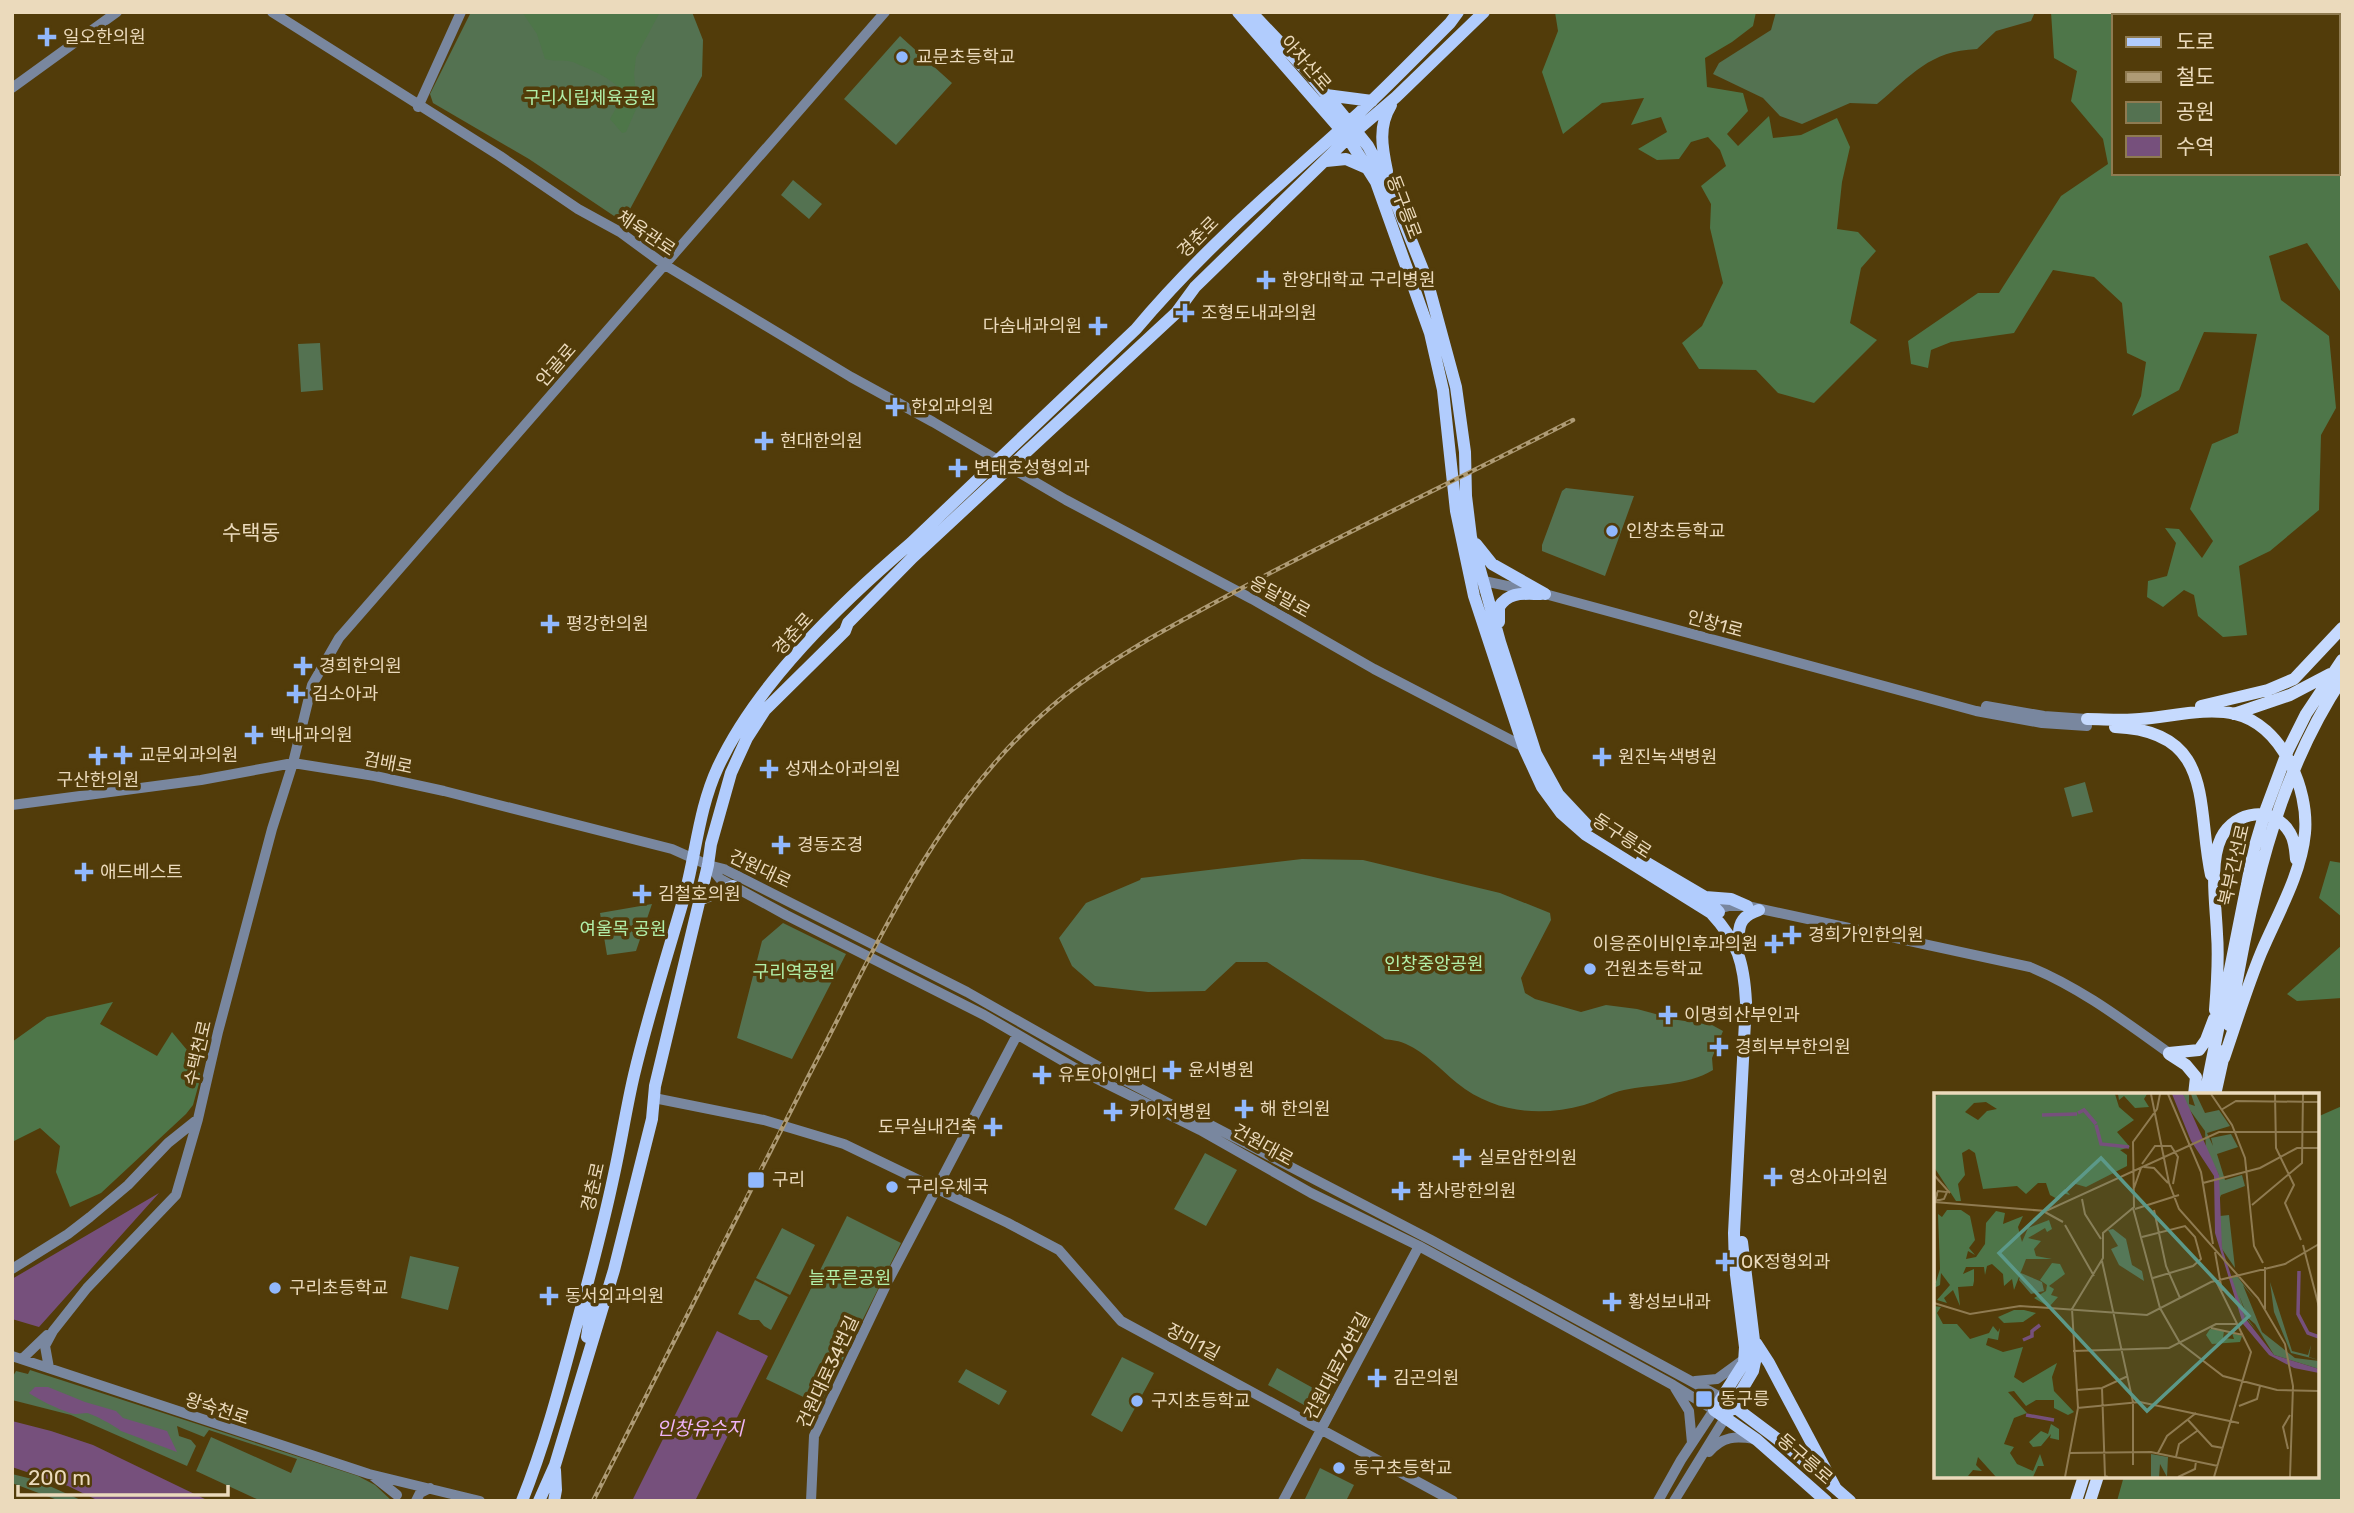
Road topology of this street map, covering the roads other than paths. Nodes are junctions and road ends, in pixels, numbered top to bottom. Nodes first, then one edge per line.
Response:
1 (117, 12) edge
2 (272, 12) edge
3 (461, 12) edge
4 (885, 12) edge
5 (1238, 12) edge
6 (1251, 12) edge
7 (1458, 12) edge
8 (1484, 12) edge
9 (12, 88) edge
10 (1326, 95) junction
11 (1396, 97) junction
12 (1372, 101) junction
13 (418, 107) junction
14 (1348, 130) junction
15 (1326, 161) junction
16 (1369, 169) junction
17 (1390, 185) junction
18 (664, 265) junction
19 (1003, 465) junction
20 (1471, 537) junction
21 (1476, 579) junction
22 (1545, 594) junction
23 (2342, 628) edge
24 (1500, 642) junction
25 (2342, 660) edge
26 (2342, 668) edge
27 (2342, 679) edge
28 (2135, 720) junction
29 (2087, 723) junction
30 (2123, 727) junction
31 (1524, 747) junction
32 (1536, 754) junction
33 (293, 763) junction
34 (12, 805) edge
35 (692, 858) junction
36 (708, 865) junction
37 (2297, 867) junction
38 (733, 886) junction
39 (2213, 886) junction
40 (1705, 897) junction
41 (699, 900) junction
42 (1753, 908) junction
43 (1713, 911) junction
44 (1739, 938) junction
45 (2214, 1019) junction
46 (1017, 1035) junction
47 (2169, 1053) junction
48 (2224, 1058) junction
49 (2194, 1093) edge
50 (2203, 1093) edge
51 (2203, 1093) edge
52 (2215, 1093) edge
53 (654, 1098) junction
54 (198, 1119) junction
55 (173, 1139) junction
56 (190, 1147) junction
57 (938, 1188) junction
58 (1419, 1246) junction
59 (12, 1269) edge
60 (594, 1291) dead end
61 (53, 1331) junction
62 (1755, 1342) junction
63 (12, 1356) edge
64 (23, 1358) junction
65 (1744, 1359) junction
66 (50, 1368) junction
67 (581, 1376) junction
68 (1687, 1379) junction
69 (1673, 1385) junction
70 (1722, 1398) junction
71 (1734, 1405) junction
72 (1714, 1410) junction
73 (1725, 1418) junction
74 (1321, 1429) junction
75 (1757, 1440) junction
76 (1692, 1443) junction
77 (555, 1465) junction
78 (1692, 1470) junction
79 (369, 1474) junction
80 (389, 1478) junction
81 (2093, 1478) edge
82 (1835, 1487) junction
83 (432, 1488) junction
84 (400, 1498) edge
85 (2076, 1498) edge
86 (416, 1501) edge
87 (480, 1501) edge
88 (522, 1501) edge
89 (538, 1501) edge
90 (554, 1501) edge
91 (811, 1501) edge
92 (1283, 1501) edge
93 (1453, 1501) edge
94 (1658, 1501) edge
95 (1674, 1501) edge
96 (1826, 1501) edge
97 (1850, 1501) edge
98 (2092, 1501) edge

1 - 9 street
2 - 13 street, 체육관로
3 - 13 street
4 - 18 street, 안골로
5 - 14 main road, 아차산로
6 - 10 main road, 아차산로
7 - 12 main road, 경춘로
8 - 11 main road, 경춘로
10 - 12 main road
10 - 14 main road, 아차산로
11 - 14 main road, 경춘로
11 - 17 main road
12 - 14 main road, 경춘로
13 - 18 street, 체육관로
14 - 15 main road, 경춘로
14 - 16 main road, 동구릉로
14 - 17 main road, 동구릉로
14 - 19 main road, 경춘로
15 - 16 main road
15 - 19 main road, 경춘로
16 - 21 main road, 동구릉로
17 - 20 main road, 동구릉로
18 - 19 street, 체육관로
18 - 33 street, 안골로
19 - 31 street, 응달말로
19 - 35 main road, 경춘로
19 - 36 main road, 경춘로
20 - 21 main road, 동구릉로
20 - 22 main road
21 - 22 street, 인창1로
21 - 24 main road, 동구릉로
21 - 31 main road, 동구릉로
22 - 24 main road
22 - 29 street, 인창1로
23 - 28 highway
24 - 32 main road, 동구릉로
25 - 50 highway, 북부간선로
26 - 30 highway
27 - 48 highway, 북부간선로
28 - 29 highway
28 - 37 highway
29 - 30 highway
30 - 39 highway
31 - 32 street, 응달말로
31 - 43 main road, 동구릉로
32 - 40 main road, 동구릉로
33 - 34 street, 검배로
33 - 35 street, 검배로
33 - 54 street, 수택천로
35 - 36 street, 검배로
35 - 88 main road, 경춘로
36 - 38 street, 건원대로
36 - 41 main road, 경춘로
36 - 68 street, 건원대로
37 - 39 highway
37 - 48 highway
38 - 41 main road
38 - 46 street, 건원대로
39 - 45 highway
40 - 42 main road
40 - 43 main road, 동구릉로
41 - 53 main road, 경춘로
42 - 43 street
42 - 44 main road
42 - 47 street
43 - 44 main road, 동구릉로
43 - 65 main road, 동구릉로
44 - 62 main road, 동구릉로
45 - 47 highway
45 - 51 highway
46 - 57 street, 건원대로34번길
46 - 58 street, 건원대로
47 - 49 highway
48 - 52 highway, 북부간선로
53 - 57 street
53 - 67 main road, 경춘로
54 - 55 street
54 - 56 street, 수택천로
55 - 56 street
55 - 59 street
56 - 61 street, 수택천로
57 - 74 street, 장미1길
57 - 91 street, 건원대로34번길
58 - 69 street, 건원대로
58 - 74 street, 건원대로76번길
60 - 67 main road, 경춘로
61 - 64 street, 수택천로
61 - 66 street
62 - 71 main road, 동구릉로
62 - 82 main road, 동구릉로
63 - 64 street, 왕숙천로
64 - 66 street, 왕숙천로
65 - 68 street
65 - 70 main road
66 - 79 street, 왕숙천로
67 - 77 main road, 경춘로
68 - 70 street, 건원대로
69 - 72 street, 건원대로
69 - 76 street
70 - 71 main road, 건원대로
70 - 72 main road
71 - 73 main road
71 - 82 main road, 동구릉로
72 - 73 main road, 동구릉로
72 - 76 street
73 - 75 main road, 동구릉로
73 - 78 street
74 - 92 street, 건원대로76번길
74 - 93 street, 장미1길
75 - 78 street
75 - 96 main road, 동구릉로
76 - 94 street
77 - 89 main road, 경춘로
77 - 90 main road
78 - 95 street
79 - 80 street, 왕숙천로
79 - 84 street
80 - 83 street, 왕숙천로
80 - 84 street
81 - 85 highway
81 - 98 highway
82 - 97 main road, 동구릉로
83 - 86 street
83 - 87 street, 왕숙천로

